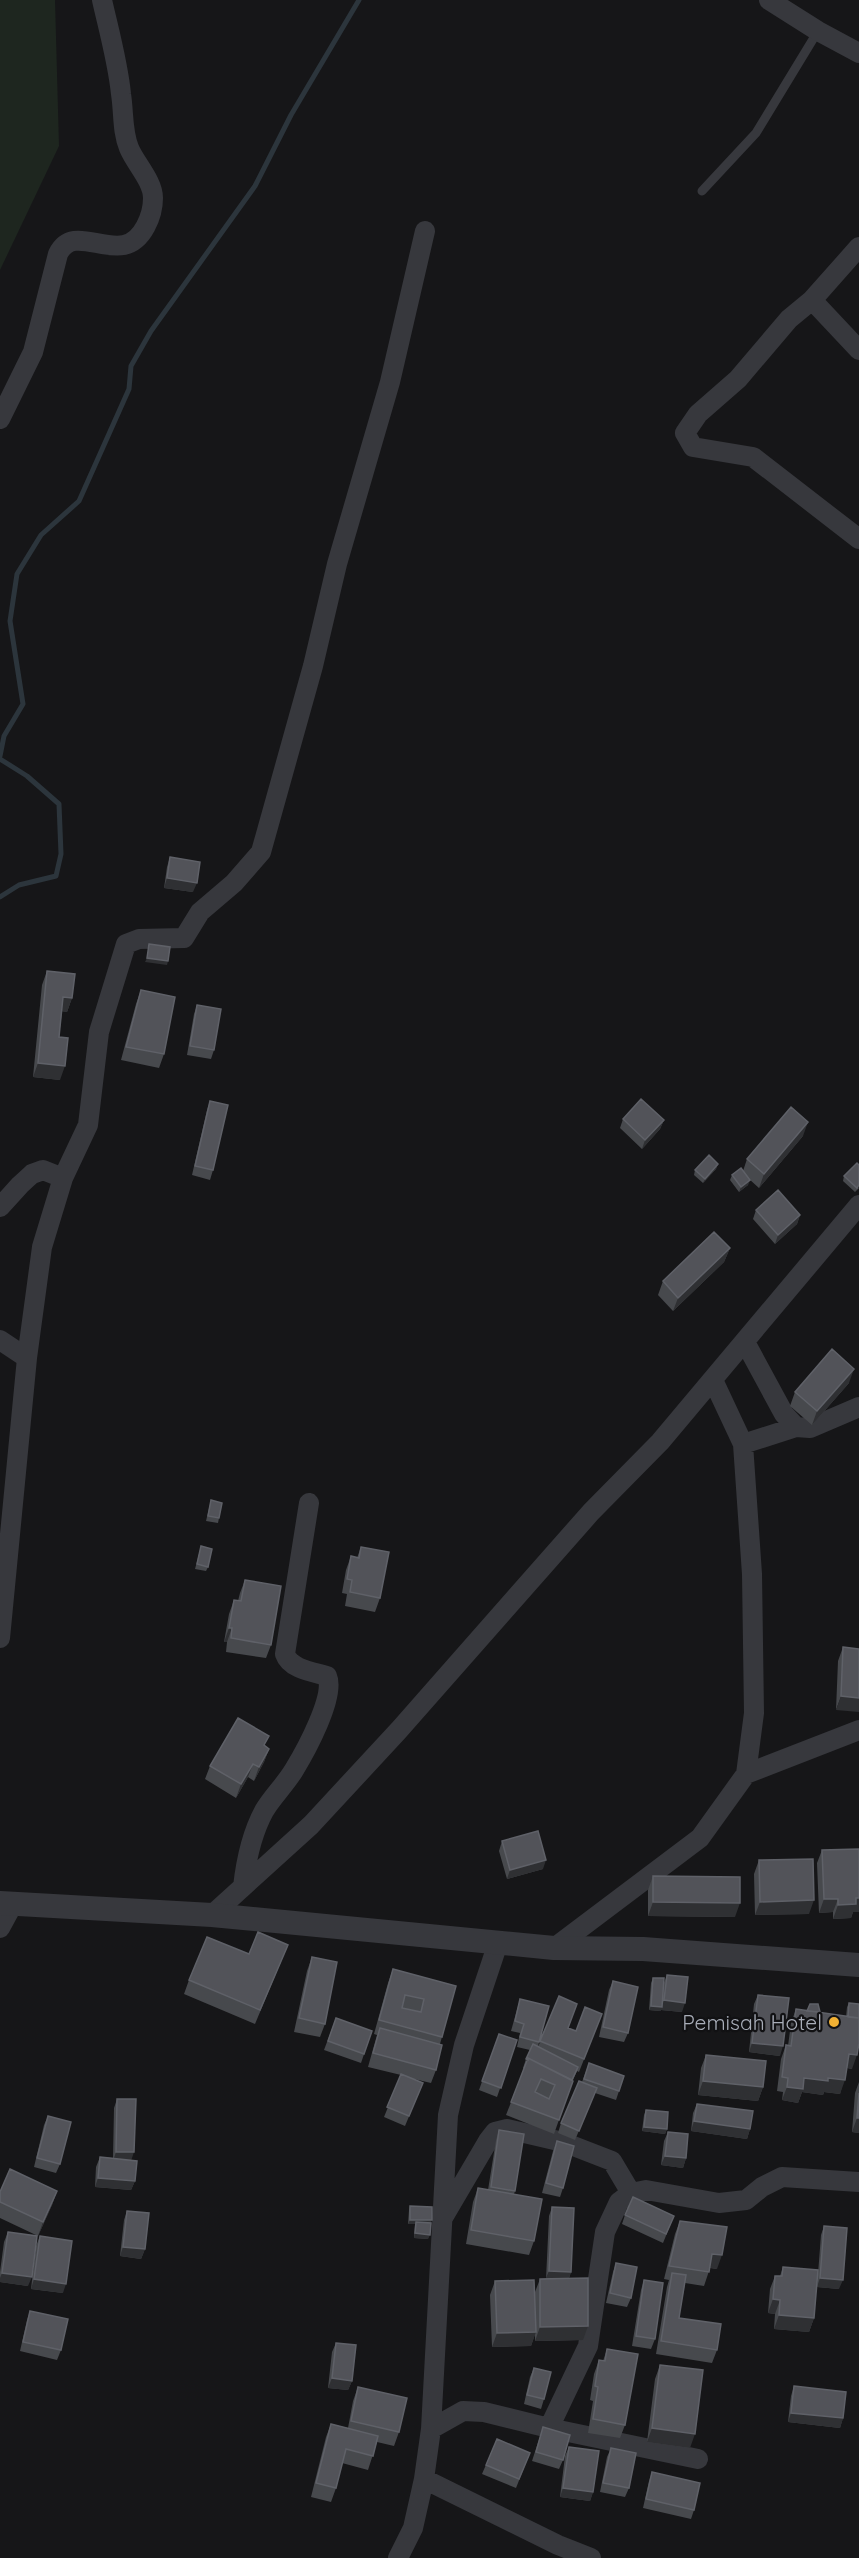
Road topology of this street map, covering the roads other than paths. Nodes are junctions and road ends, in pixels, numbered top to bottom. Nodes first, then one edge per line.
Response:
1 (102, 0) edge
2 (769, 0) edge
3 (818, 30) junction
4 (859, 52) edge
5 (702, 191) dead end
6 (425, 231) dead end
7 (859, 247) edge
8 (812, 300) junction
9 (859, 350) edge
10 (0, 419) edge
11 (859, 539) edge
12 (63, 1178) junction
13 (859, 1205) edge
14 (0, 1207) edge
15 (0, 1340) edge
16 (745, 1342) junction
17 (27, 1358) junction
18 (713, 1380) junction
19 (859, 1407) edge
20 (796, 1427) junction
21 (742, 1444) junction
22 (309, 1503) dead end
23 (0, 1638) edge
24 (859, 1730) edge
25 (746, 1774) junction
26 (243, 1887) junction
27 (6, 1904) edge
28 (212, 1915) junction
29 (0, 1928) edge
30 (498, 1943) junction
31 (554, 1948) junction
32 (859, 1965) edge
33 (859, 2182) edge
34 (631, 2193) junction
35 (441, 2221) junction
36 (549, 2428) junction
37 (431, 2429) junction
38 (698, 2459) dead end
39 (424, 2479) junction
40 (398, 2558) edge
41 (591, 2558) edge

1 - 10 street
2 - 3 street
3 - 4 street
3 - 5 lane
6 - 12 street
7 - 8 street
8 - 9 street
8 - 11 street
12 - 14 street
12 - 17 street
13 - 16 street
15 - 17 street
16 - 18 street
16 - 20 street
17 - 23 street
18 - 21 street
18 - 26 street
19 - 20 street
20 - 21 street
21 - 25 street
22 - 26 street
24 - 25 street
25 - 31 street
26 - 28 street
27 - 28 street
27 - 29 street
28 - 30 street
30 - 31 street
30 - 35 street
31 - 32 street
33 - 34 street
34 - 35 street
34 - 36 street
35 - 37 street
36 - 37 street
36 - 38 street
37 - 39 street
39 - 40 street
39 - 41 street

